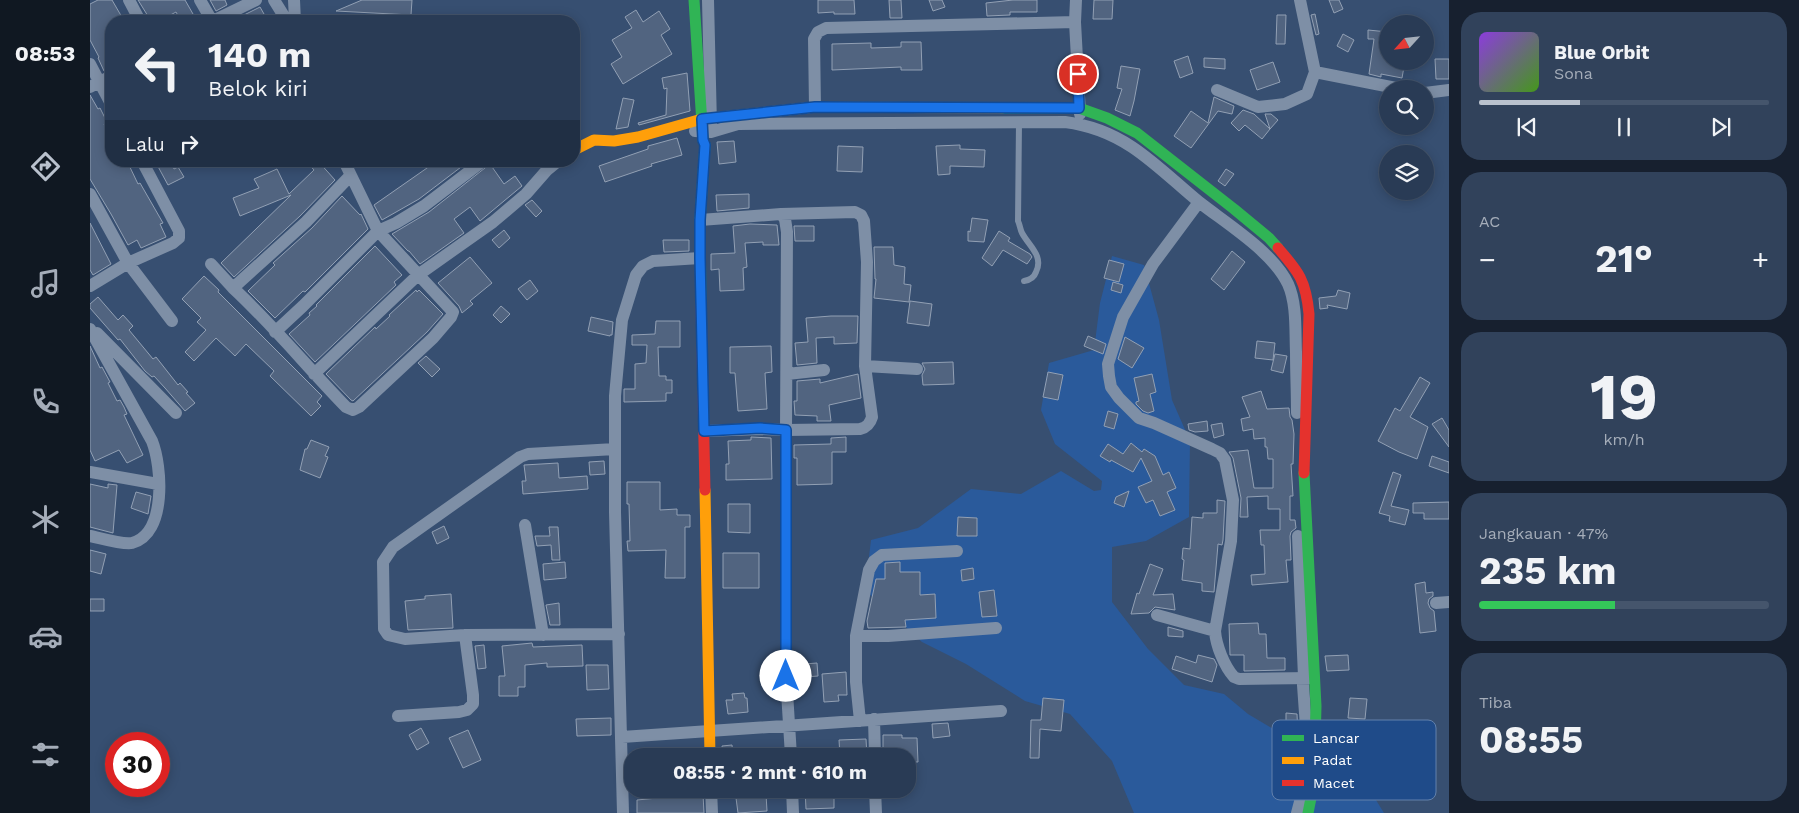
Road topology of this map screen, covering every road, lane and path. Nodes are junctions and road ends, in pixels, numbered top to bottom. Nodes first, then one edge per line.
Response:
1 (129, 0) edge
2 (200, 0) edge
3 (256, 0) edge
4 (274, 0) edge
5 (294, 0) edge
6 (694, 0) edge
7 (708, 0) edge
8 (1076, 0) edge
9 (1300, 0) edge
10 (137, 15) edge
11 (209, 15) edge
12 (225, 15) edge
13 (283, 15) edge
14 (295, 15) edge
15 (1076, 22) junction
16 (90, 64) edge
17 (1315, 72) junction
18 (95, 85) edge
19 (1379, 85) edge
20 (1217, 90) dead end
21 (1449, 90) edge
22 (1434, 91) edge
23 (105, 97) edge
24 (815, 107) junction
25 (1079, 108) junction
26 (706, 119) junction
27 (1019, 122) junction
28 (1082, 124) junction
29 (684, 125) junction
30 (707, 132) junction
31 (705, 145) joint
32 (580, 147) edge
33 (145, 167) edge
34 (346, 167) edge
35 (475, 167) edge
36 (551, 167) edge
37 (350, 176) junction
38 (90, 194) edge
39 (1219, 197) junction
40 (1199, 202) junction
41 (1211, 211) junction
42 (781, 214) junction
43 (700, 220) junction
44 (378, 231) junction
45 (700, 258) junction
46 (128, 263) junction
47 (210, 264) dead end
48 (418, 274) junction
49 (1024, 281) dead end
50 (90, 286) edge
51 (233, 288) junction
52 (172, 321) dead end
53 (90, 327) edge
54 (275, 332) junction
55 (865, 366) junction
56 (917, 369) dead end
57 (824, 370) dead end
58 (314, 374) junction
59 (786, 374) junction
60 (176, 414) dead end
61 (786, 430) junction
62 (704, 431) junction
63 (615, 449) junction
64 (90, 471) edge
65 (158, 484) junction
66 (525, 524) dead end
67 (90, 536) edge
68 (957, 551) dead end
69 (1157, 615) dead end
70 (996, 628) dead end
71 (1215, 631) junction
72 (619, 634) junction
73 (465, 635) junction
74 (544, 635) junction
75 (856, 636) junction
76 (1309, 678) junction
77 (1001, 711) dead end
78 (398, 716) dead end
79 (874, 719) junction
80 (1306, 720) edge
81 (1313, 720) edge
82 (860, 721) junction
83 (790, 726) junction
84 (710, 731) junction
85 (622, 737) junction
86 (710, 748) edge
87 (791, 748) edge
88 (875, 748) edge
89 (711, 798) edge
90 (792, 798) edge
91 (875, 798) edge
92 (1301, 800) edge
93 (1311, 800) edge
94 (623, 813) edge
95 (712, 813) edge
96 (793, 813) edge
97 (876, 813) edge
98 (1297, 813) edge
99 (1308, 813) edge

1 - 10 street
2 - 11 street
3 - 12 street
4 - 13 street
5 - 14 street
6 - 26 street
7 - 26 street
8 - 15 street
9 - 17 street
15 - 24 street
15 - 25 street
16 - 18 street
17 - 19 street
17 - 20 street
18 - 23 street
21 - 22 street
24 - 25 street
24 - 26 street
25 - 28 street
25 - 39 street
26 - 29 street
26 - 30 street
27 - 28 street
27 - 30 street
27 - 49 lane
28 - 40 street
29 - 30 street
29 - 32 street
30 - 31 street
31 - 43 street
33 - 46 street
34 - 37 street
35 - 44 street
36 - 48 street
37 - 44 street
37 - 51 street
38 - 46 street
39 - 41 street
39 - 76 street
40 - 41 street
40 - 71 street
41 - 76 street
42 - 43 street
42 - 55 street
42 - 59 street
43 - 45 street
44 - 48 street
44 - 54 street
45 - 62 street
45 - 63 street
46 - 50 street
46 - 52 street
47 - 51 street
48 - 58 street
48 - 58 street
51 - 54 street
53 - 60 street
53 - 65 street
54 - 58 street
55 - 56 street
55 - 61 street
57 - 59 street
59 - 61 street
61 - 62 street
61 - 83 street
62 - 84 street
63 - 72 street
63 - 73 street
64 - 65 street
65 - 67 street
66 - 74 street
68 - 75 street
69 - 71 street
70 - 75 street
71 - 76 street
72 - 74 street
72 - 85 street
73 - 74 street
73 - 78 street
75 - 82 street
76 - 80 street
76 - 81 street
77 - 79 street
79 - 82 street
79 - 88 street
82 - 83 street
83 - 84 street
83 - 87 street
84 - 85 street
84 - 86 street
85 - 94 street
89 - 95 street
90 - 96 street
91 - 97 street
92 - 98 street
93 - 99 street

